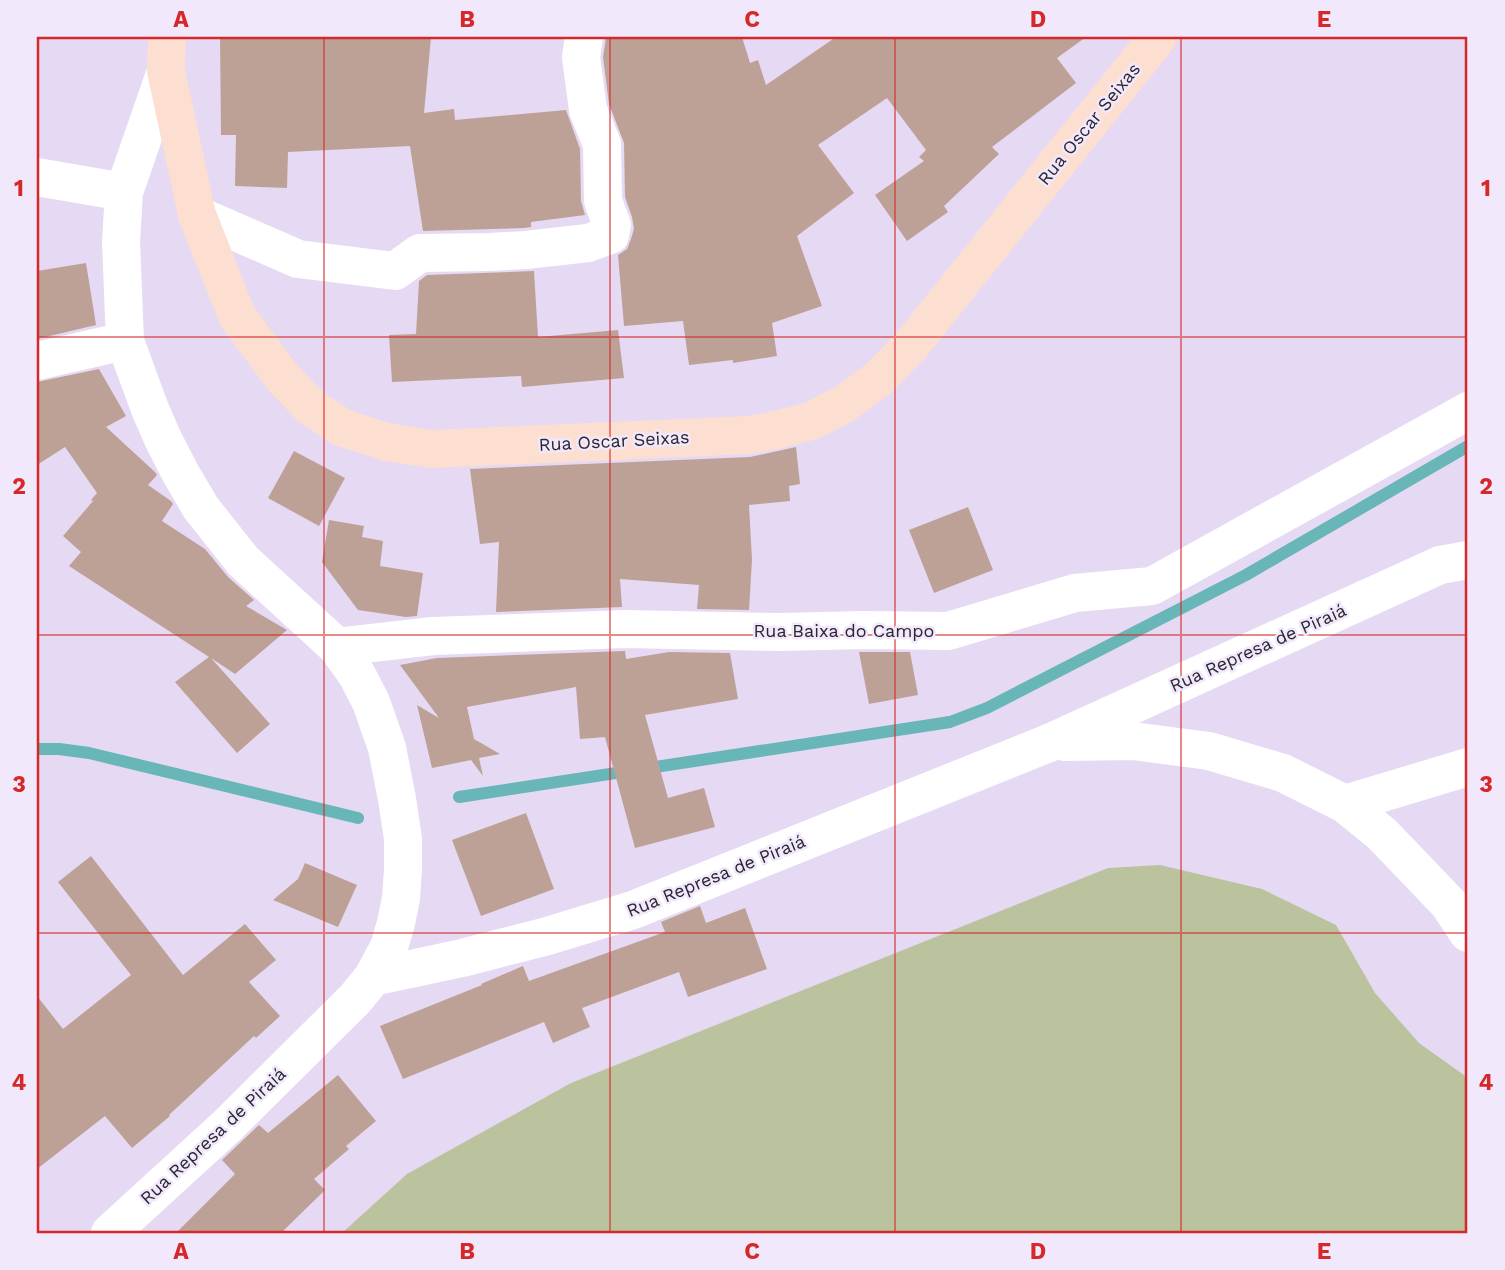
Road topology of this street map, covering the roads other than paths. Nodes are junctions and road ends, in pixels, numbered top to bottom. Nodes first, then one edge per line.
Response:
1 (584, 37) edge
2 (1158, 37) edge
3 (167, 54) edge
4 (37, 177) edge
5 (124, 192) junction
6 (197, 215) junction
7 (125, 341) junction
8 (37, 361) edge
9 (1468, 411) edge
10 (1468, 560) edge
11 (337, 647) junction
12 (1049, 743) junction
13 (1468, 767) edge
14 (1345, 804) junction
15 (1468, 933) edge
16 (373, 977) junction
17 (110, 1233) edge

1 - 6 street
2 - 6 main road, Rua Oscar Seixas
3 - 5 street, Rua Represa de Piraiá
3 - 6 main road, Rua Oscar Seixas
4 - 5 street
5 - 7 street, Rua Represa de Piraiá
7 - 8 street
7 - 11 street, Rua Represa de Piraiá
9 - 11 street, Rua Baixa do Campo
10 - 12 street, Rua Represa de Piraiá
11 - 16 street, Rua Represa de Piraiá
12 - 14 street, Rua Represa de Piraiá
12 - 16 street, Rua Represa de Piraiá
13 - 14 street
14 - 15 street, Rua Represa de Piraiá
16 - 17 street, Rua Represa de Piraiá

